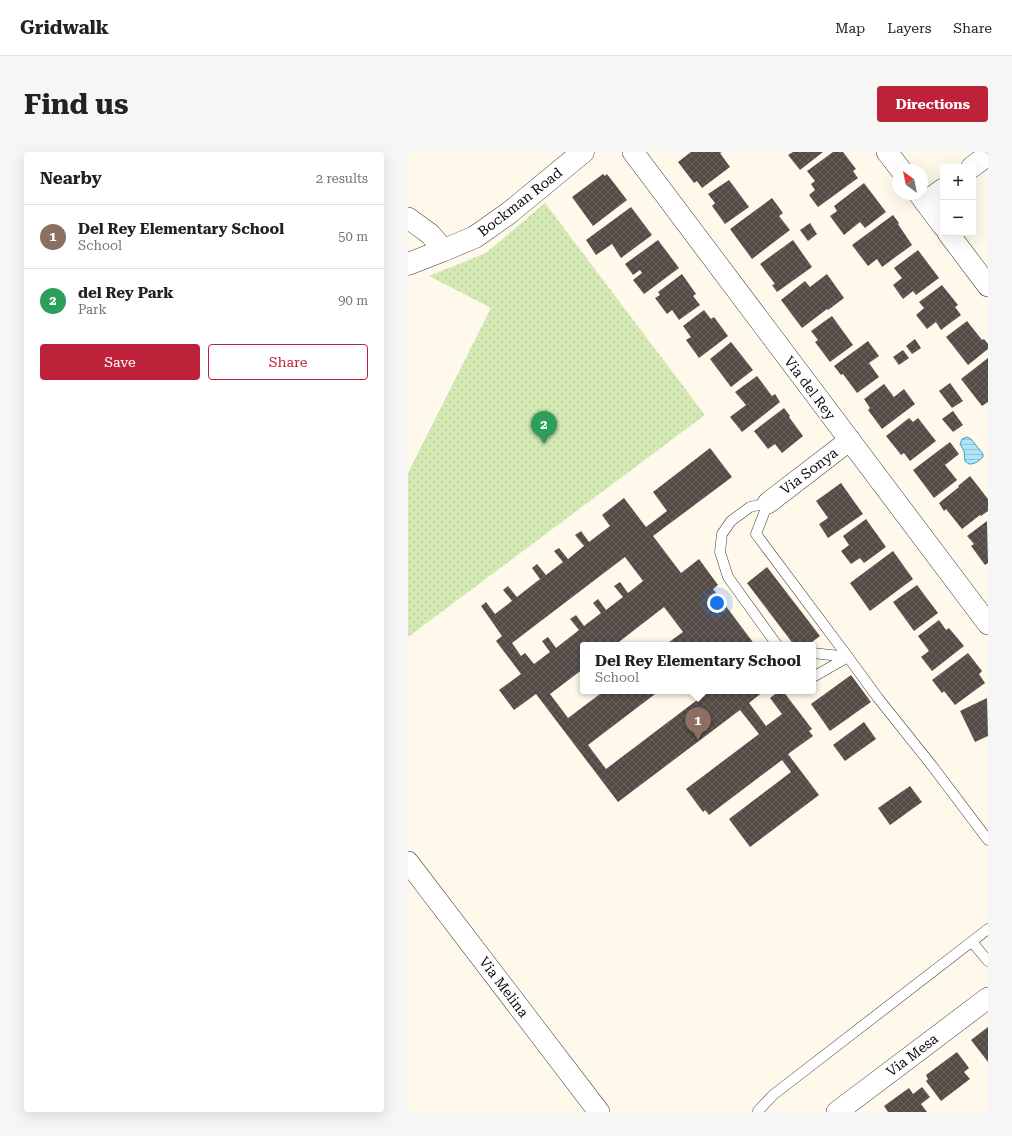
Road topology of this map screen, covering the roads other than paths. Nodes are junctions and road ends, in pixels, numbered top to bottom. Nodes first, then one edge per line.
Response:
1 (583, 152) edge
2 (633, 152) edge
3 (887, 152) edge
4 (988, 155) edge
5 (896, 164) edge
6 (976, 164) edge
7 (940, 190) edge
8 (928, 195) edge
9 (924, 200) edge
10 (408, 218) edge
11 (940, 222) edge
12 (950, 236) edge
13 (444, 250) junction
14 (408, 264) edge
15 (988, 286) edge
16 (850, 440) junction
17 (768, 503) junction
18 (988, 624) edge
19 (775, 642) edge
20 (816, 654) edge
21 (848, 657) junction
22 (816, 675) edge
23 (988, 840) edge
24 (408, 862) edge
25 (988, 929) edge
26 (972, 942) junction
27 (988, 961) edge
28 (988, 998) edge
29 (847, 1109) edge
30 (599, 1112) edge
31 (758, 1112) edge

1 - 13 street, Bockman Road
2 - 16 street, Via del Rey
3 - 5 street
4 - 6 street
7 - 8 street
9 - 11 street
10 - 13 street
12 - 15 street
13 - 14 street, Bockman Road
16 - 17 street, Via Sonya
16 - 18 street, Via del Rey
17 - 19 lane
17 - 21 lane
20 - 21 lane
21 - 22 lane
21 - 23 lane
24 - 30 street, Via Melina
25 - 26 lane
26 - 27 lane
26 - 31 lane
28 - 29 street, Via Mesa

